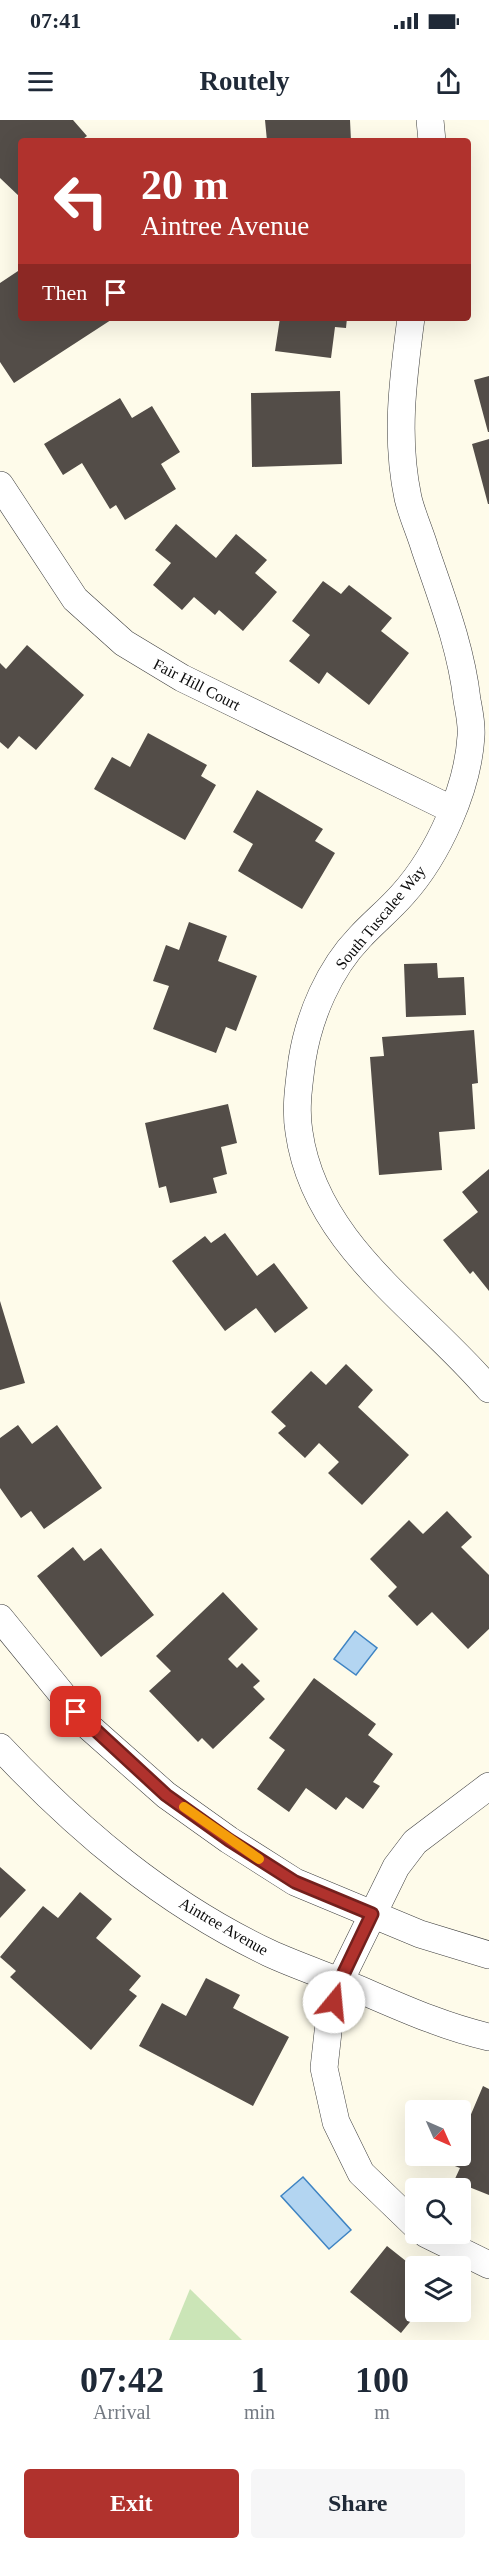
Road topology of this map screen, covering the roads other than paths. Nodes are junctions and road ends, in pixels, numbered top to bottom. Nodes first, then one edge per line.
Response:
1 (430, 120) edge
2 (432, 138) edge
3 (411, 321) edge
4 (0, 486) edge
5 (453, 810) junction
6 (489, 1389) edge
7 (0, 1618) edge
8 (0, 1747) edge
9 (489, 1786) edge
10 (372, 1914) junction
11 (489, 1955) edge
12 (340, 1981) junction
13 (489, 2037) edge
14 (405, 2215) edge
15 (446, 2244) edge
16 (489, 2265) edge

1 - 2 street
3 - 5 street, South Tuscalee Way
4 - 5 street, Fair Hill Court
5 - 6 street, South Tuscalee Way
7 - 10 street
8 - 12 street, Aintree Avenue
9 - 10 street
10 - 11 street
10 - 12 street
12 - 13 street, Aintree Avenue
12 - 14 street
15 - 16 street

